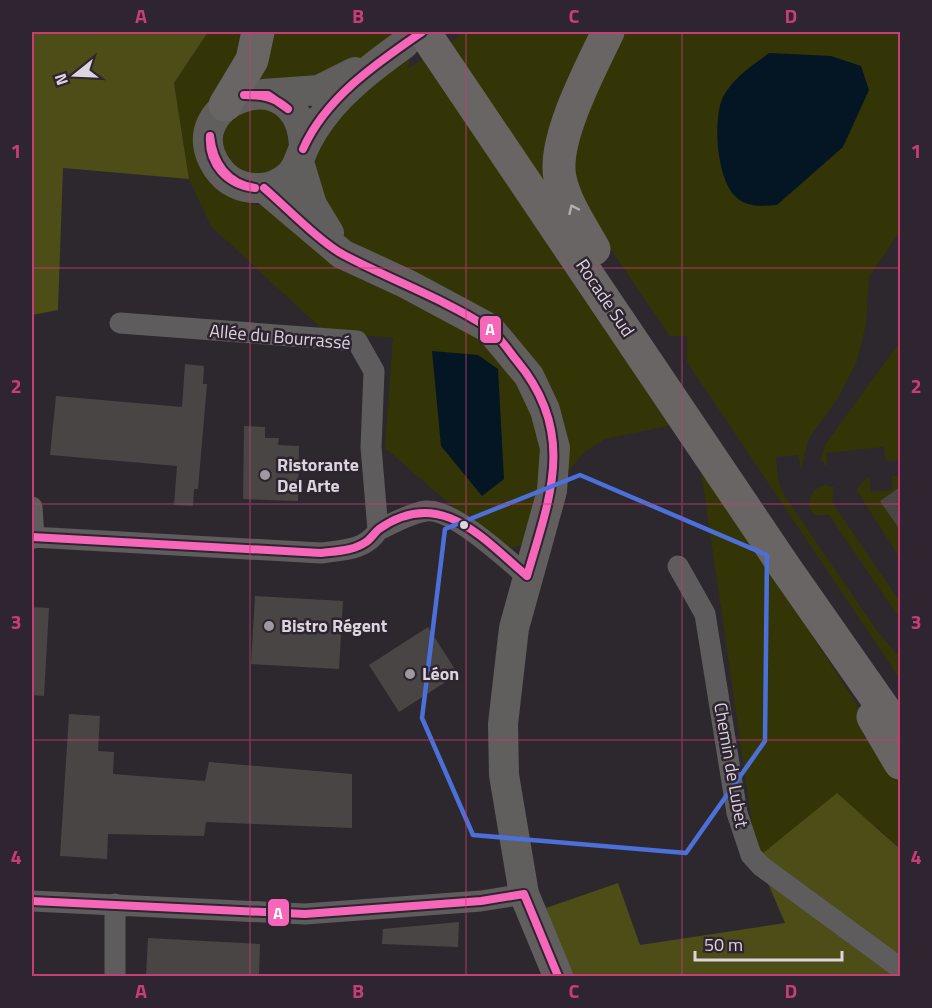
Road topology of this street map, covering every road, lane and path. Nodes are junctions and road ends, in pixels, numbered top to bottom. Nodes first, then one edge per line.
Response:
1 (258, 32) edge
2 (608, 32) edge
3 (404, 44) edge
4 (262, 94) junction
5 (225, 105) junction
6 (301, 155) junction
7 (264, 188) junction
8 (342, 254) junction
9 (120, 323) dead end
10 (656, 374) junction
11 (32, 507) edge
12 (378, 530) junction
13 (33, 538) edge
14 (678, 566) dead end
15 (784, 566) junction
16 (526, 576) junction
17 (900, 732) edge
18 (900, 763) edge
19 (524, 894) junction
20 (32, 901) edge
21 (115, 904) junction
22 (900, 968) edge
23 (115, 976) edge
24 (558, 976) edge

1 - 5 main road
10 -> 2 main road
3 - 4 street
3 - 6 street
3 - 10 main road, Rocade Sud
4 - 5 street
4 - 6 street
5 - 7 street
6 - 7 street
6 - 8 street
7 - 8 street
8 - 16 street
9 - 12 street, Allée du Bourrassé
10 - 15 main road, Rocade Sud
11 - 13 street
12 - 13 street
12 - 16 street
14 - 22 street, Chemin de Lubet
15 - 17 main road, Rocade Sud
15 - 18 main road, Rocade Sud
16 - 19 street
19 - 21 street
19 - 24 street
20 - 21 street
21 - 23 street

